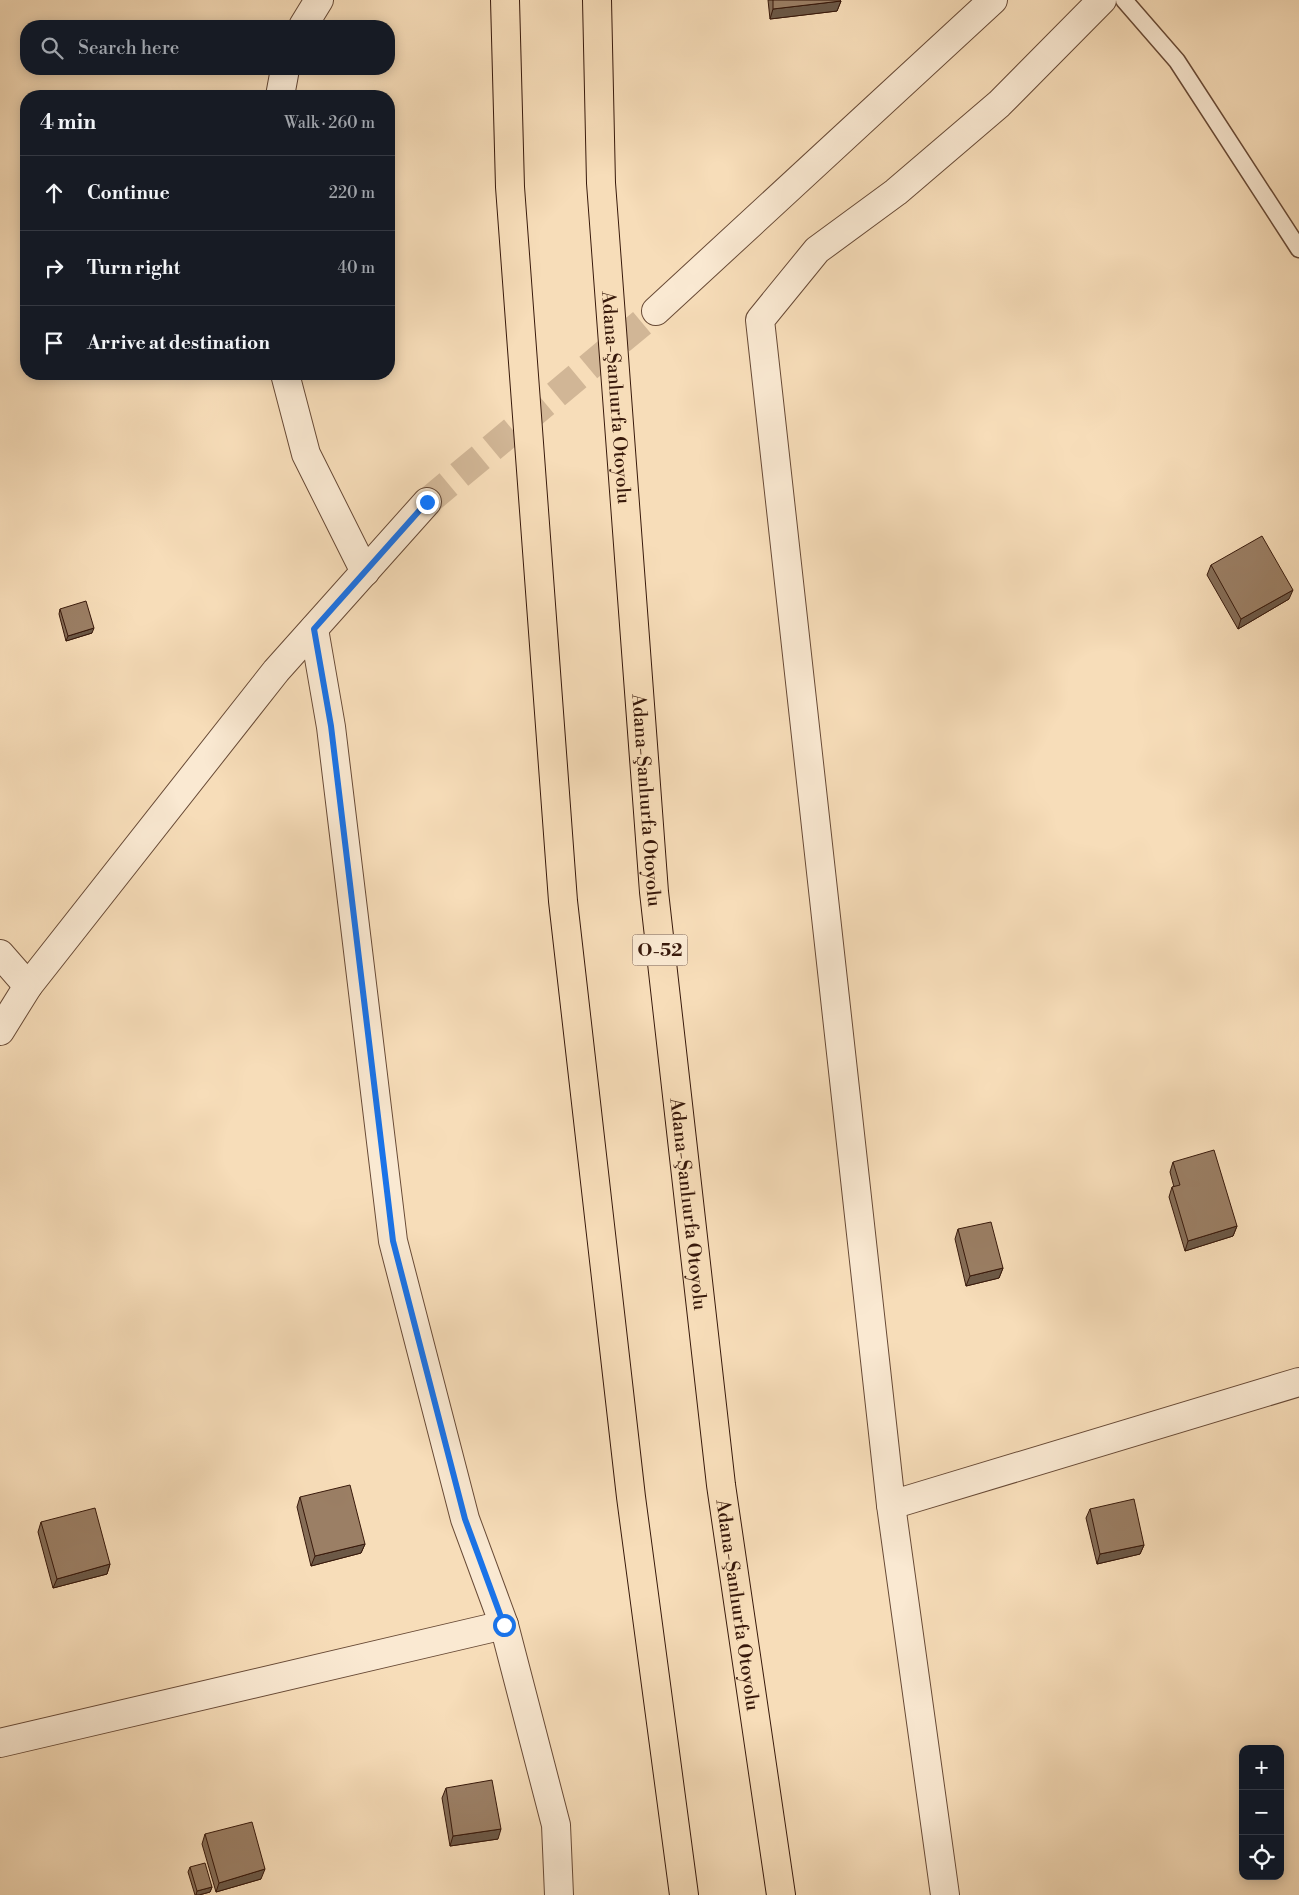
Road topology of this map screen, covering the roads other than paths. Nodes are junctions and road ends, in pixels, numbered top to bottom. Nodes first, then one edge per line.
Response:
1 (319, 0) edge
2 (505, 0) edge
3 (597, 0) edge
4 (993, 0) edge
5 (1102, 0) edge
6 (1124, 0) edge
7 (307, 20) edge
8 (284, 75) edge
9 (281, 90) edge
10 (1299, 249) edge
11 (656, 311) tunnel mouth
12 (286, 380) edge
13 (427, 502) tunnel mouth
14 (365, 572) junction
15 (314, 629) junction
16 (0, 954) edge
17 (28, 986) junction
18 (0, 1030) edge
19 (1299, 1382) edge
20 (891, 1505) junction
21 (504, 1625) junction
22 (0, 1743) edge
23 (559, 1895) edge
24 (684, 1895) edge
25 (781, 1895) edge
26 (946, 1895) edge

1 - 7 street
2 - 24 highway
3 - 25 highway, Adana-Şanlıurfa Otoyolu / O-52
4 - 11 street
5 - 20 street
6 - 10 lane
8 - 9 street
12 - 14 street
13 - 14 street
14 - 15 street
15 - 17 street
15 - 21 street
16 - 17 street
17 - 18 street
19 - 20 street
20 - 26 street
21 - 22 street
21 - 23 street

